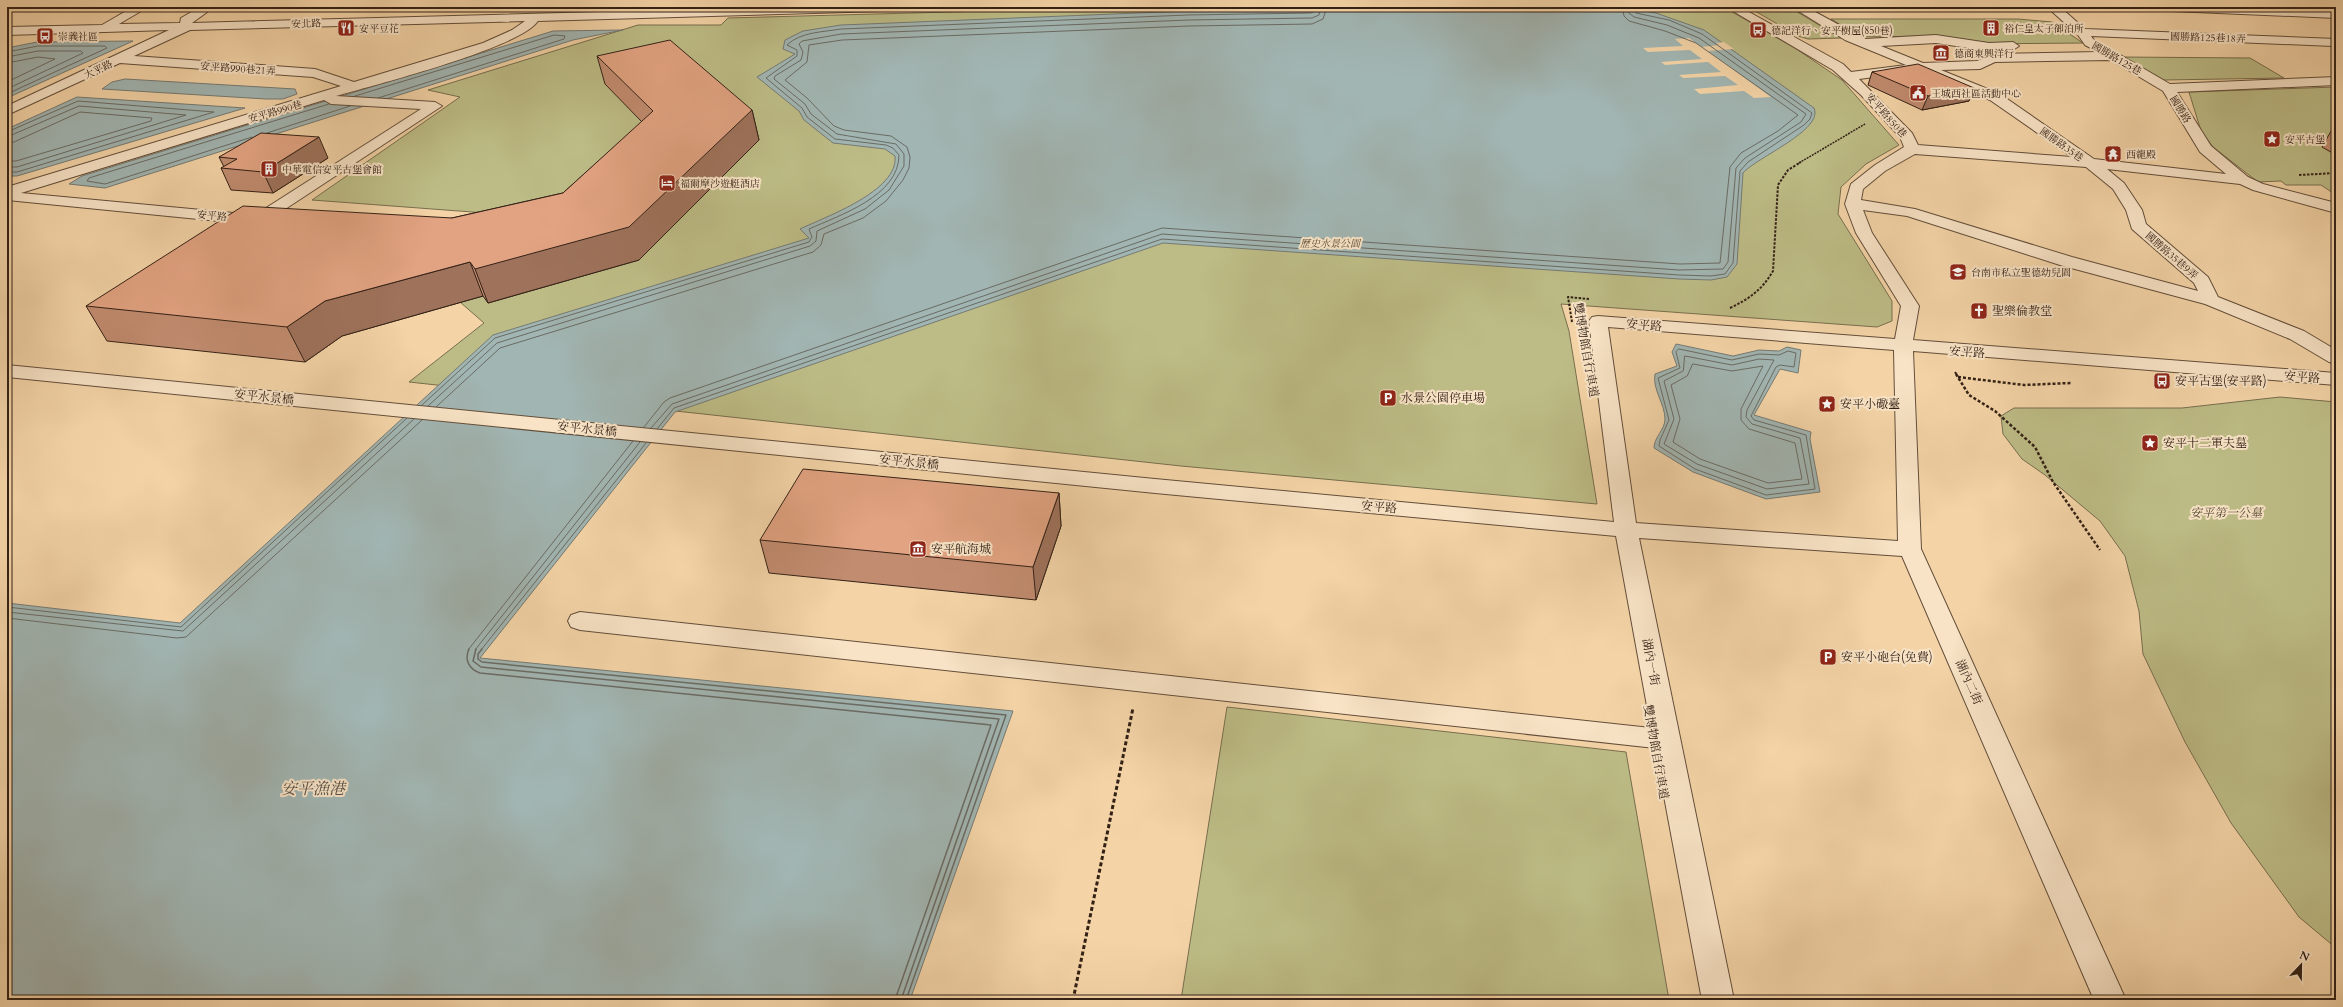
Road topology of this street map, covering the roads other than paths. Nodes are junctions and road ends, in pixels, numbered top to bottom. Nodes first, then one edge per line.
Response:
1 (142, 7) edge
2 (208, 7) edge
3 (489, 7) edge
4 (916, 7) edge
5 (1732, 7) edge
6 (1798, 7) edge
7 (2053, 7) edge
8 (2148, 7) edge
9 (2192, 8) junction
10 (640, 10) edge
11 (2336, 14) edge
12 (535, 16) junction
13 (483, 18) junction
14 (188, 26) junction
15 (104, 27) junction
16 (7, 31) edge
17 (2082, 32) junction
18 (2234, 38) junction
19 (2333, 42) dead end
20 (1863, 43) junction
21 (2094, 45) junction
22 (2255, 52) dead end
23 (2112, 56) junction
24 (119, 59) junction
25 (1919, 67) junction
26 (2015, 68) dead end
27 (1848, 76) junction
28 (1942, 76) junction
29 (2336, 81) edge
30 (354, 87) junction
31 (2168, 88) junction
32 (318, 99) junction
33 (7, 110) edge
34 (1912, 149) junction
35 (2090, 163) junction
36 (2243, 180) junction
37 (7, 192) edge
38 (7, 196) edge
39 (1853, 204) junction
40 (2336, 208) edge
41 (258, 220) junction
42 (282, 222) edge
43 (2211, 300) junction
44 (1598, 321) joint
45 (1903, 347) junction
46 (2336, 358) edge
47 (13, 372) edge
48 (2336, 379) edge
49 (1155, 486) joint
50 (1626, 530) junction
51 (1910, 549) junction
52 (580, 621) dead end
53 (1666, 738) junction
54 (1718, 1000) edge
55 (2110, 1000) edge

1 - 15 street
2 - 14 street
3 - 13 street
4 - 10 street, 安北路
5 - 27 street, 安平路850巷
6 - 20 street, 國勝路35巷
7 - 17 street, 國勝路125巷
8 - 9 street
9 - 11 street
9 - 18 street
10 - 12 street, 安北路
12 - 13 street, 安北路
12 - 30 street, 安平路990巷
13 - 14 street, 安北路
14 - 15 street, 安北路
14 - 24 street, 大平路
15 - 16 street, 安北路
17 - 18 street, 國勝路125巷18弄
17 - 21 street, 國勝路125巷
18 - 19 street, 國勝路125巷18弄
18 - 22 street
20 - 21 street
20 - 25 street, 國勝路35巷
21 - 23 street, 國勝路125巷
23 - 25 street
23 - 31 street, 國勝路125巷
24 - 30 street, 安平路990巷21弄
24 - 33 street, 大平路
25 - 27 street
25 - 28 street, 國勝路35巷
26 - 28 street
27 - 34 street, 安平路850巷
28 - 35 street, 國勝路35巷
29 - 31 street, 國勝路
30 - 32 street, 安平路990巷
31 - 36 street, 國勝路
32 - 37 street, 安平路990巷
32 - 41 street
34 - 35 street
34 - 39 street, 安平路850巷
35 - 36 street, 國勝路35巷
35 - 43 street, 國勝路35巷9弄
36 - 40 street, 國勝路
38 - 41 street, 安平路
39 - 43 street
39 - 45 street
41 - 42 street, 安平路
43 - 46 street
44 - 45 street, 安平路
44 - 50 street, 湖內一街
45 - 48 street, 安平路
45 - 51 street, 湖內二街
47 - 49 street, 安平水景橋
49 - 50 street, 安平路
50 - 51 street, 安平路
50 - 53 street, 湖內一街
51 - 55 street, 湖內二街
52 - 53 street
53 - 54 street, 湖內一街

